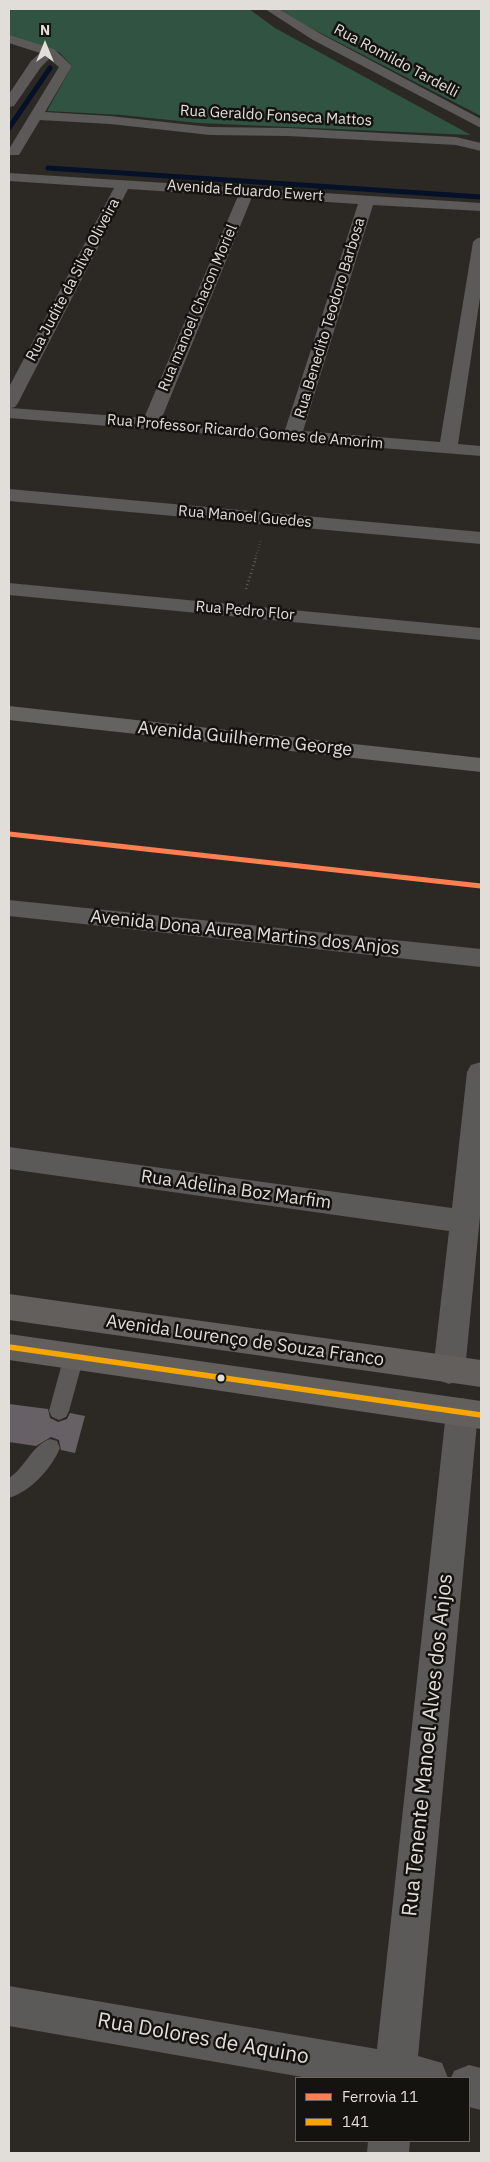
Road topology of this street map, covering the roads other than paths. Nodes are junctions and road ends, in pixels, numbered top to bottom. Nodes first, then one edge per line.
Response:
1 (271, 9) edge
2 (9, 39) edge
3 (49, 52) junction
4 (66, 66) junction
5 (32, 69) junction
6 (9, 73) edge
7 (9, 103) edge
8 (36, 116) junction
9 (481, 124) edge
10 (481, 147) edge
11 (18, 156) edge
12 (9, 176) edge
13 (303, 181) dead end
14 (124, 183) junction
15 (367, 190) junction
16 (247, 191) junction
17 (481, 207) edge
18 (481, 242) edge
19 (9, 403) edge
20 (9, 413) edge
21 (150, 424) junction
22 (292, 436) junction
23 (448, 448) junction
24 (481, 451) edge
25 (9, 496) edge
26 (481, 538) edge
27 (9, 589) edge
28 (481, 634) edge
29 (9, 713) edge
30 (9, 730) edge
31 (481, 765) edge
32 (481, 781) edge
33 (9, 908) edge
34 (481, 958) edge
35 (481, 1072) edge
36 (9, 1158) edge
37 (464, 1221) junction
38 (9, 1307) edge
39 (9, 1347) edge
40 (74, 1356) junction
41 (449, 1370) junction
42 (481, 1374) edge
43 (59, 1411) dead end
44 (471, 1414) edge
45 (50, 1448) dead end
46 (9, 1489) edge
47 (9, 2006) edge
48 (406, 2076) edge

1 - 9 street, Rua Romildo Tardelli
2 - 3 street
3 - 4 street
3 - 5 street
4 - 5 street
4 - 8 street
5 - 6 street
5 - 7 street
8 - 10 street, Rua Geraldo Fonseca Mattos
8 - 11 street
11 - 12 street
11 - 13 street, Avenida Eduardo Ewert
12 - 14 street, Avenida Eduardo Ewert
14 - 16 street, Avenida Eduardo Ewert
14 - 19 street, Rua Judite da Silva Oliveira
15 - 16 street, Avenida Eduardo Ewert
15 - 17 street, Avenida Eduardo Ewert
15 - 22 street, Rua Benedito Teodoro Barbosa
16 - 21 street, Rua manoel Chacon Moriel
18 - 23 street
20 - 21 street, Rua Professor Ricardo Gomes de Amorim
21 - 22 street, Rua Professor Ricardo Gomes de Amorim
22 - 23 street, Rua Professor Ricardo Gomes de Amorim
23 - 24 street, Rua Professor Ricardo Gomes de Amorim
25 - 26 street, Rua Manoel Guedes
27 - 28 street, Rua Pedro Flor
29 - 31 main road, Avenida Guilherme George
30 - 32 main road, Avenida Guilherme George
33 - 34 street, Avenida Dona Aurea Martins dos Anjos
35 - 37 street
36 - 37 street, Rua Adelina Boz Marfim
37 - 41 street
38 - 41 highway, Avenida Lourenço de Souza Franco
39 - 40 highway
40 - 43 lane
40 - 44 highway
41 - 42 highway, Avenida Lourenço de Souza Franco
44 - 48 street, Rua Tenente Manoel Alves dos Anjos
45 - 46 lane
47 - 48 street, Rua Dolores de Aquino

